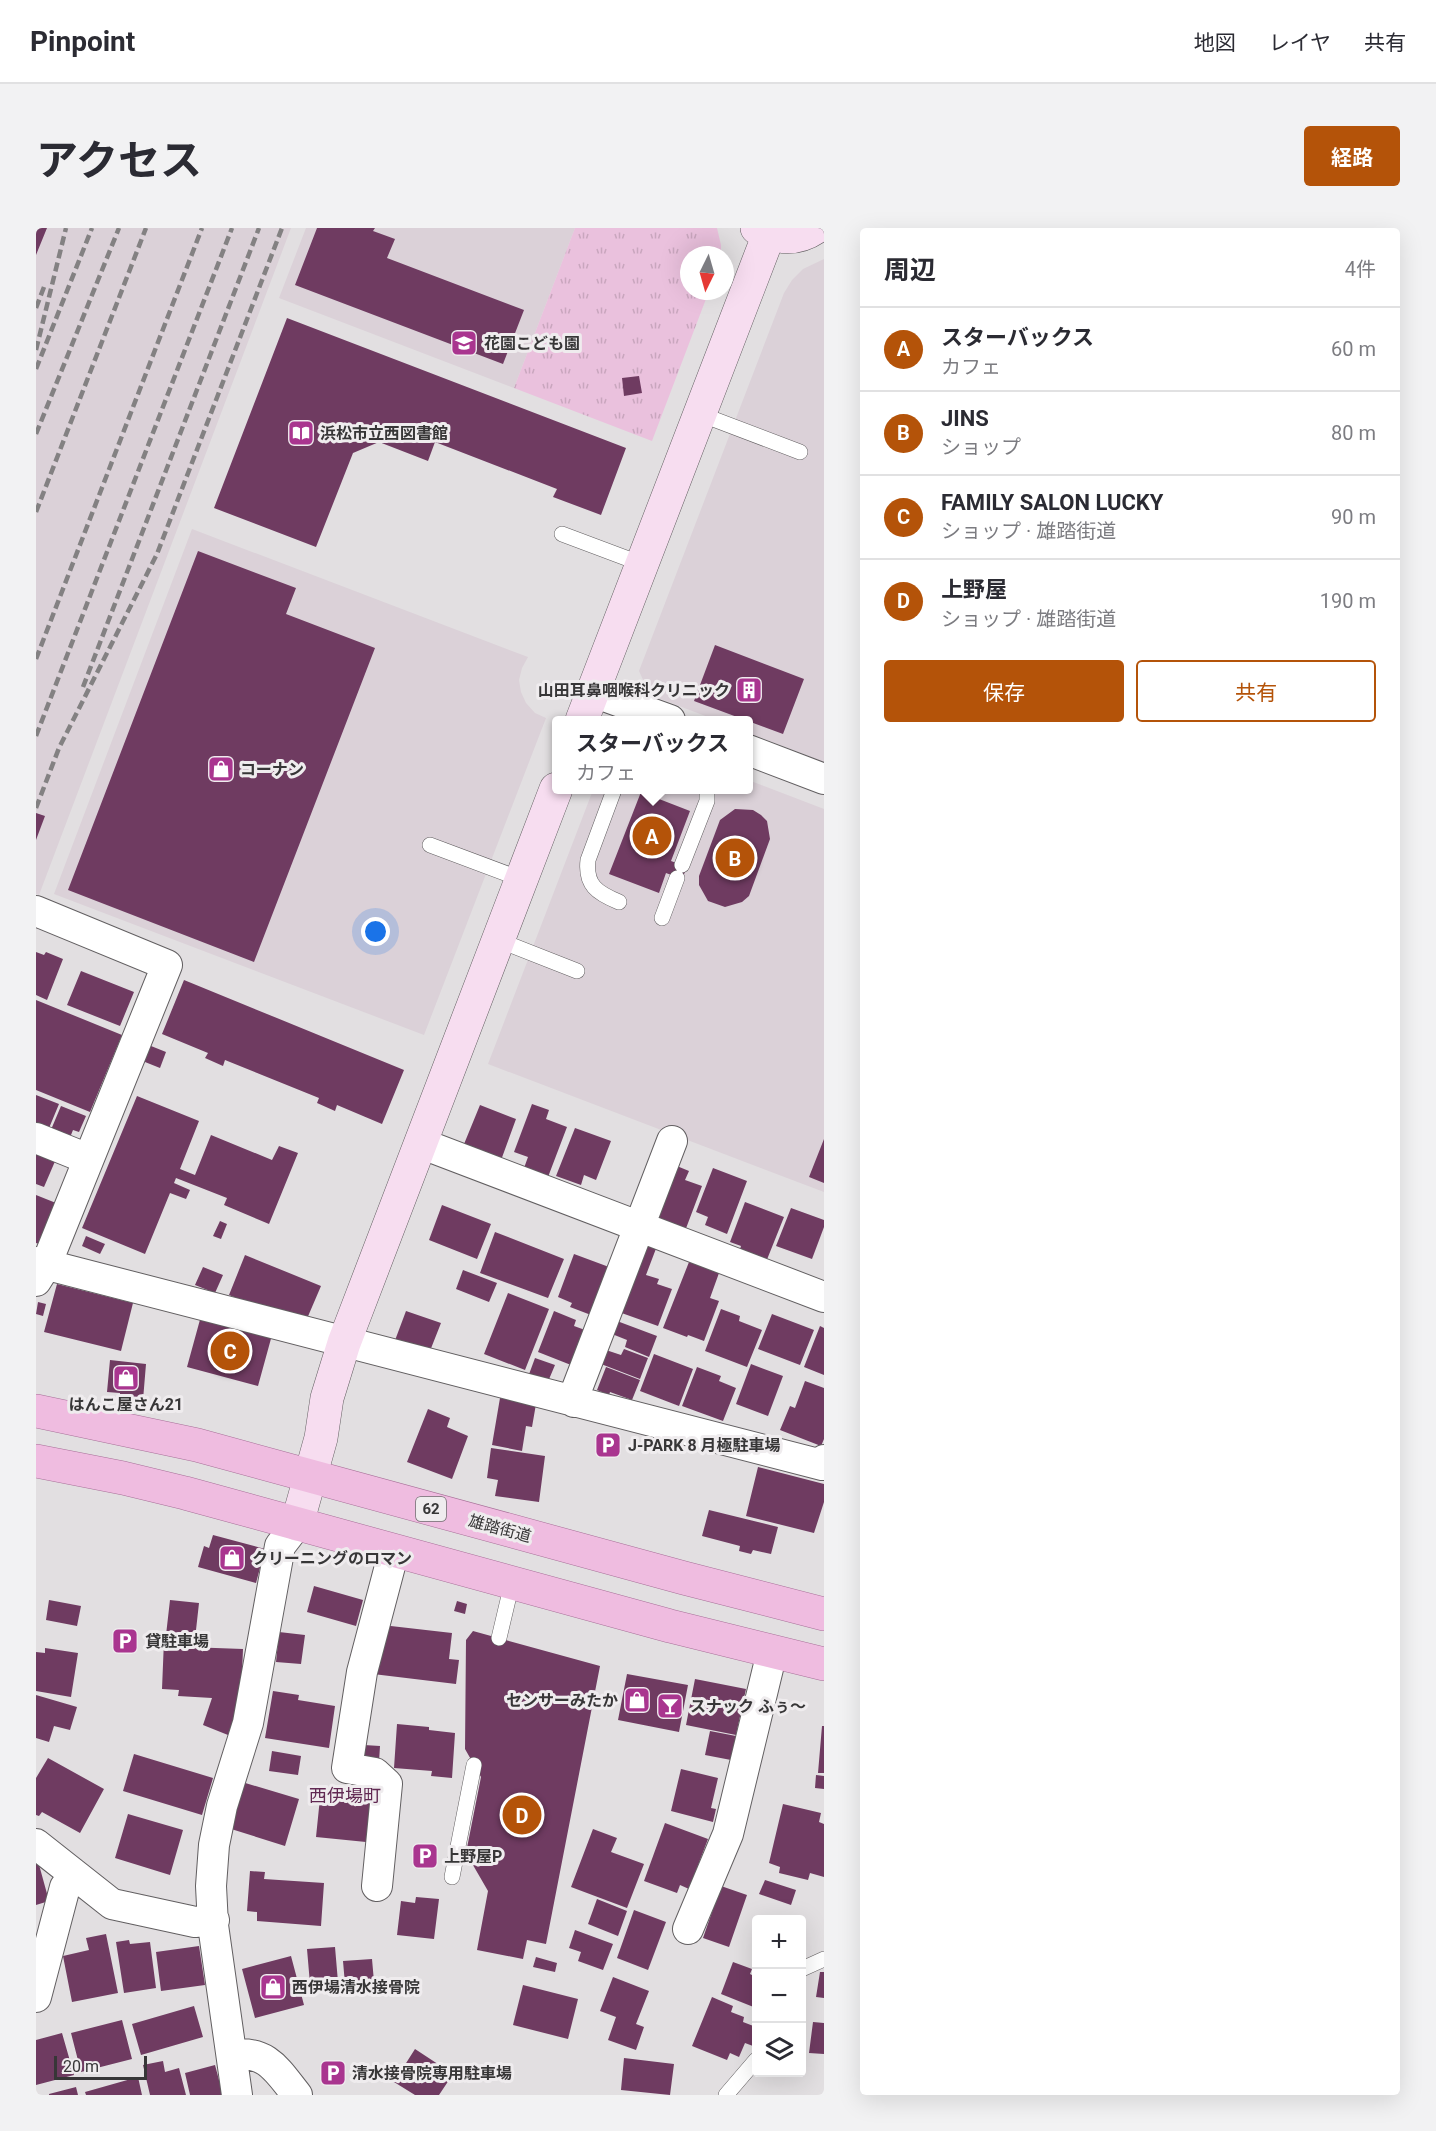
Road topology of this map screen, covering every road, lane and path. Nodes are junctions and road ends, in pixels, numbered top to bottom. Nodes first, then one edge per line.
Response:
1 (815, 228) edge
2 (763, 231) edge
3 (700, 414) junction
4 (800, 452) dead end
5 (562, 534) dead end
6 (642, 564) junction
7 (588, 706) edge
8 (647, 716) edge
9 (753, 752) edge
10 (824, 779) edge
11 (554, 794) edge
12 (613, 794) edge
13 (707, 794) edge
14 (430, 845) dead end
15 (521, 879) junction
16 (619, 902) dead end
17 (36, 911) edge
18 (662, 918) dead end
19 (498, 940) junction
20 (577, 971) dead end
21 (36, 1138) edge
22 (672, 1141) dead end
23 (420, 1143) junction
24 (88, 1159) junction
25 (640, 1227) junction
26 (39, 1270) edge
27 (824, 1297) edge
28 (344, 1343) junction
29 (574, 1402) junction
30 (36, 1411) edge
31 (36, 1461) edge
32 (823, 1464) edge
33 (310, 1476) junction
34 (297, 1524) junction
35 (394, 1551) junction
36 (512, 1583) junction
37 (824, 1614) edge
38 (499, 1638) dead end
39 (772, 1652) junction
40 (824, 1664) edge
41 (474, 1765) dead end
42 (36, 1844) edge
43 (75, 1875) junction
44 (452, 1877) dead end
45 (377, 1887) dead end
46 (213, 1920) junction
47 (688, 1929) dead end
48 (824, 1959) edge
49 (803, 1969) edge
50 (36, 1997) edge
51 (232, 2055) junction
52 (752, 2065) edge
53 (237, 2095) edge
54 (297, 2095) edge
55 (726, 2095) edge

1 - 2 street
2 - 3 street
3 - 4 lane
3 - 6 street
5 - 6 lane
6 - 7 street
7 - 8 street
9 - 10 street
11 - 15 street
12 - 16 lane
13 - 18 lane
14 - 15 lane
15 - 19 street
17 - 24 street
19 - 20 lane
19 - 23 street
21 - 24 street
22 - 25 street
23 - 25 street
23 - 28 street
24 - 26 street
25 - 27 street
25 - 29 street
26 - 28 street
28 - 29 street
28 - 33 street
29 - 32 street
30 - 33 main road, 雄踏街道 / 62
31 - 34 main road
33 - 34 street
33 - 37 main road, 雄踏街道 / 62
34 - 35 main road
34 - 46 street
35 - 36 main road
35 - 45 street
36 - 38 lane
36 - 39 main road
39 - 40 main road
39 - 47 street
41 - 44 lane
42 - 43 street
43 - 46 street
43 - 50 street
46 - 51 street
48 - 49 lane
51 - 53 street
51 - 54 street
52 - 55 lane

